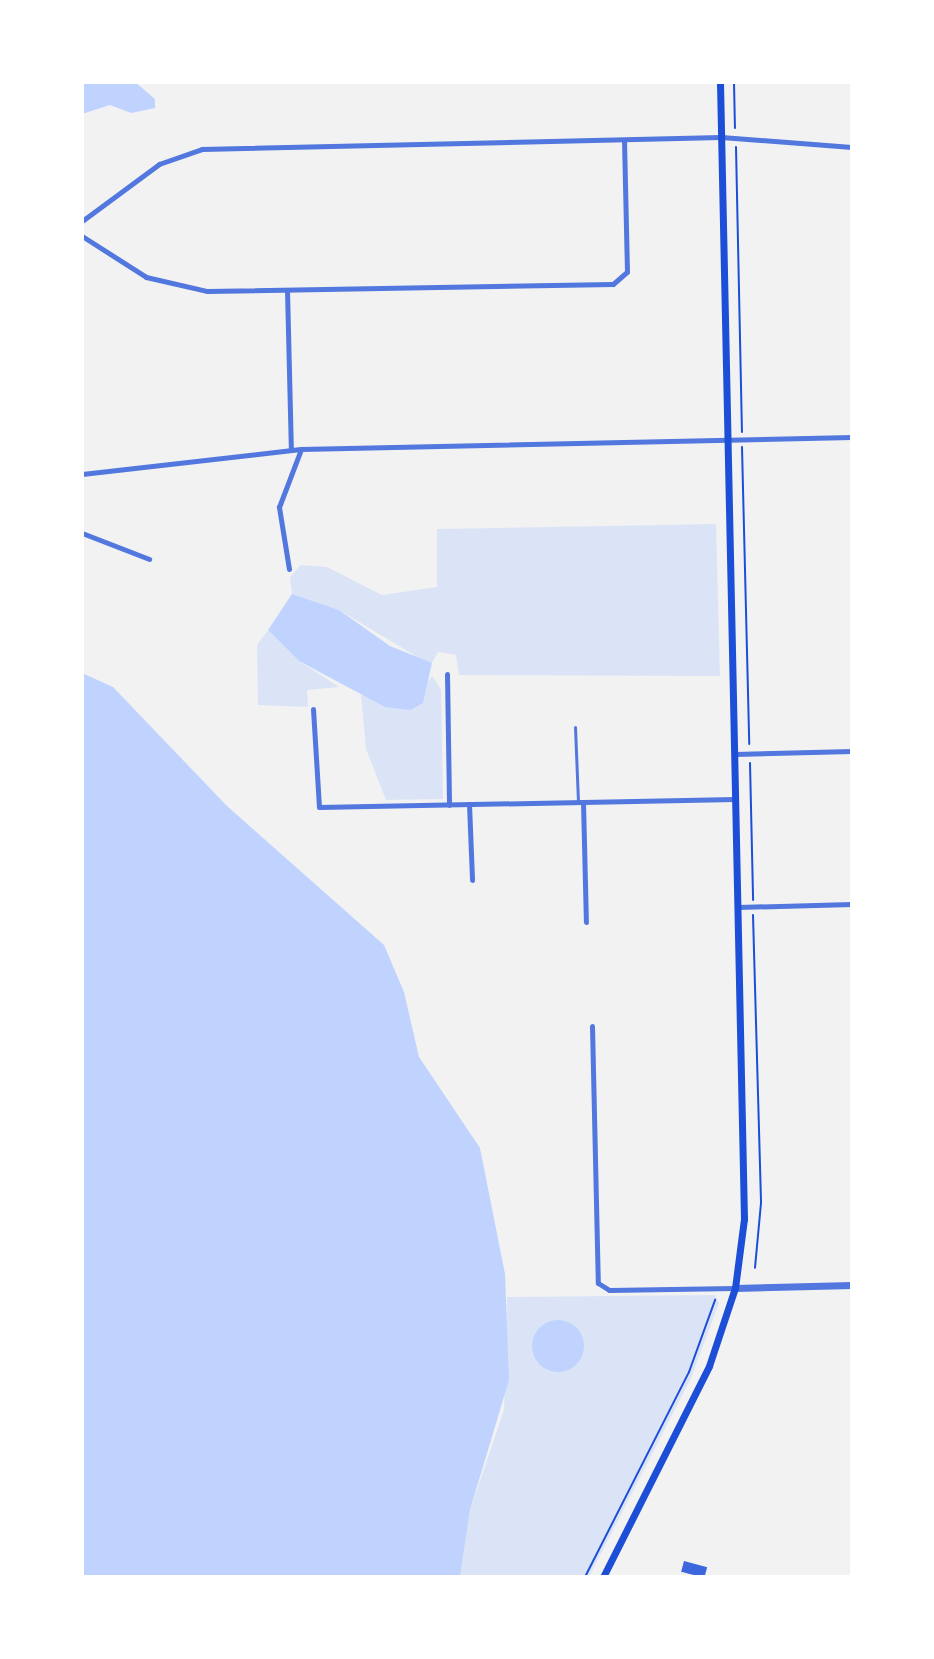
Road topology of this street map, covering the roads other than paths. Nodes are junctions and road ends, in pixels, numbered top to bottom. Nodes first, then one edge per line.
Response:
1 (720, 82) edge
2 (721, 137) junction
3 (624, 140) junction
4 (852, 147) edge
5 (82, 221) edge
6 (82, 236) edge
7 (287, 290) junction
8 (852, 437) edge
9 (728, 439) junction
10 (301, 449) junction
11 (291, 450) junction
12 (82, 474) edge
13 (82, 533) edge
14 (149, 559) dead end
15 (289, 569) dead end
16 (447, 674) dead end
17 (313, 709) dead end
18 (575, 727) dead end
19 (852, 751) edge
20 (735, 754) junction
21 (736, 799) junction
22 (581, 802) junction
23 (469, 804) junction
24 (449, 805) junction
25 (472, 880) dead end
26 (852, 904) edge
27 (738, 907) junction
28 (586, 922) dead end
29 (592, 1026) dead end
30 (852, 1285) edge
31 (735, 1288) junction
32 (603, 1577) edge

1 - 2 main road
2 - 3 street
2 - 4 street
2 - 9 main road
3 - 5 street
3 - 7 street
6 - 7 street
7 - 11 street
8 - 9 street
9 - 10 street
9 - 20 main road
10 - 11 street
10 - 15 street
11 - 12 street
13 - 14 street
16 - 24 street
17 - 24 street
18 - 22 lane
19 - 20 street
20 - 21 main road
21 - 22 street
21 - 27 main road
22 - 23 street
22 - 28 street
23 - 24 street
23 - 25 street
26 - 27 street
27 - 31 main road
29 - 31 street
30 - 31 street
31 - 32 main road

